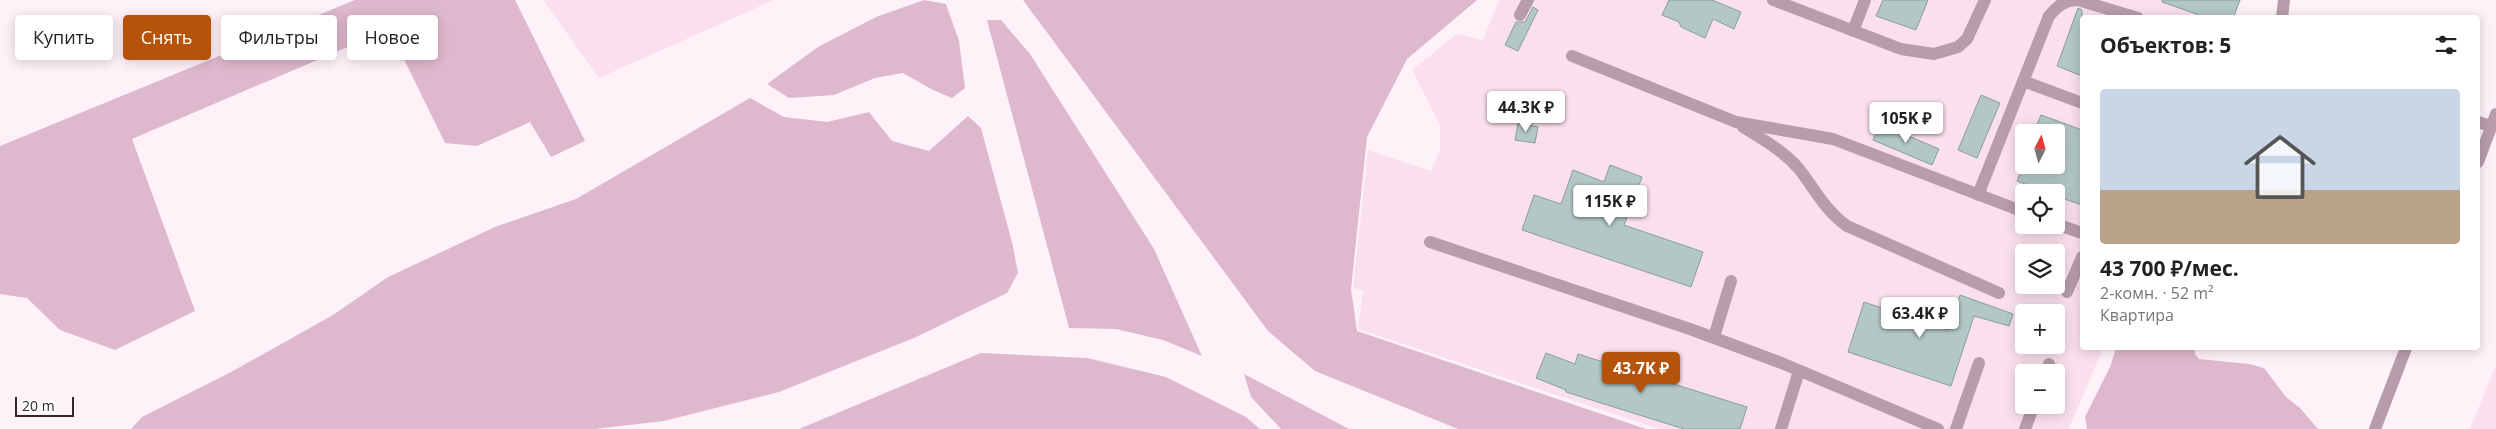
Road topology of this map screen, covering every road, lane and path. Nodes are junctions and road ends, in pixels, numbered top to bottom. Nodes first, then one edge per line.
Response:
1 (1528, 0) edge
2 (1773, 0) edge
3 (1866, 0) edge
4 (1985, 0) edge
5 (2077, 0) edge
6 (2284, 0) edge
7 (1520, 15) dead end
8 (2128, 15) edge
9 (2282, 15) edge
10 (1853, 31) junction
11 (1572, 56) dead end
12 (2023, 81) junction
13 (2080, 102) edge
14 (2496, 114) edge
15 (1736, 122) junction
16 (2480, 123) edge
17 (2491, 126) junction
18 (2491, 143) edge
19 (2480, 159) edge
20 (1978, 195) junction
21 (2015, 209) edge
22 (2065, 227) edge
23 (2080, 232) edge
24 (1430, 242) dead end
25 (2080, 262) edge
26 (1731, 281) dead end
27 (2068, 292) dead end
28 (2000, 293) dead end
29 (1714, 338) junction
30 (2405, 350) edge
31 (1979, 363) dead end
32 (1799, 370) junction
33 (2031, 414) edge
34 (1781, 429) edge
35 (1938, 429) edge
36 (1956, 429) edge
37 (2025, 429) edge
38 (2375, 429) edge

1 - 7 street
2 - 10 street
3 - 10 street
4 - 10 street
5 - 8 street
5 - 12 street
6 - 9 street
11 - 15 street
12 - 13 street
12 - 20 street
14 - 17 street
15 - 20 street
15 - 28 street
16 - 17 street
17 - 18 street
18 - 19 street
20 - 21 street
22 - 23 street
24 - 29 street
25 - 27 street
26 - 29 street
29 - 32 street
30 - 38 street
31 - 36 street
32 - 34 street
32 - 35 street
33 - 37 street

